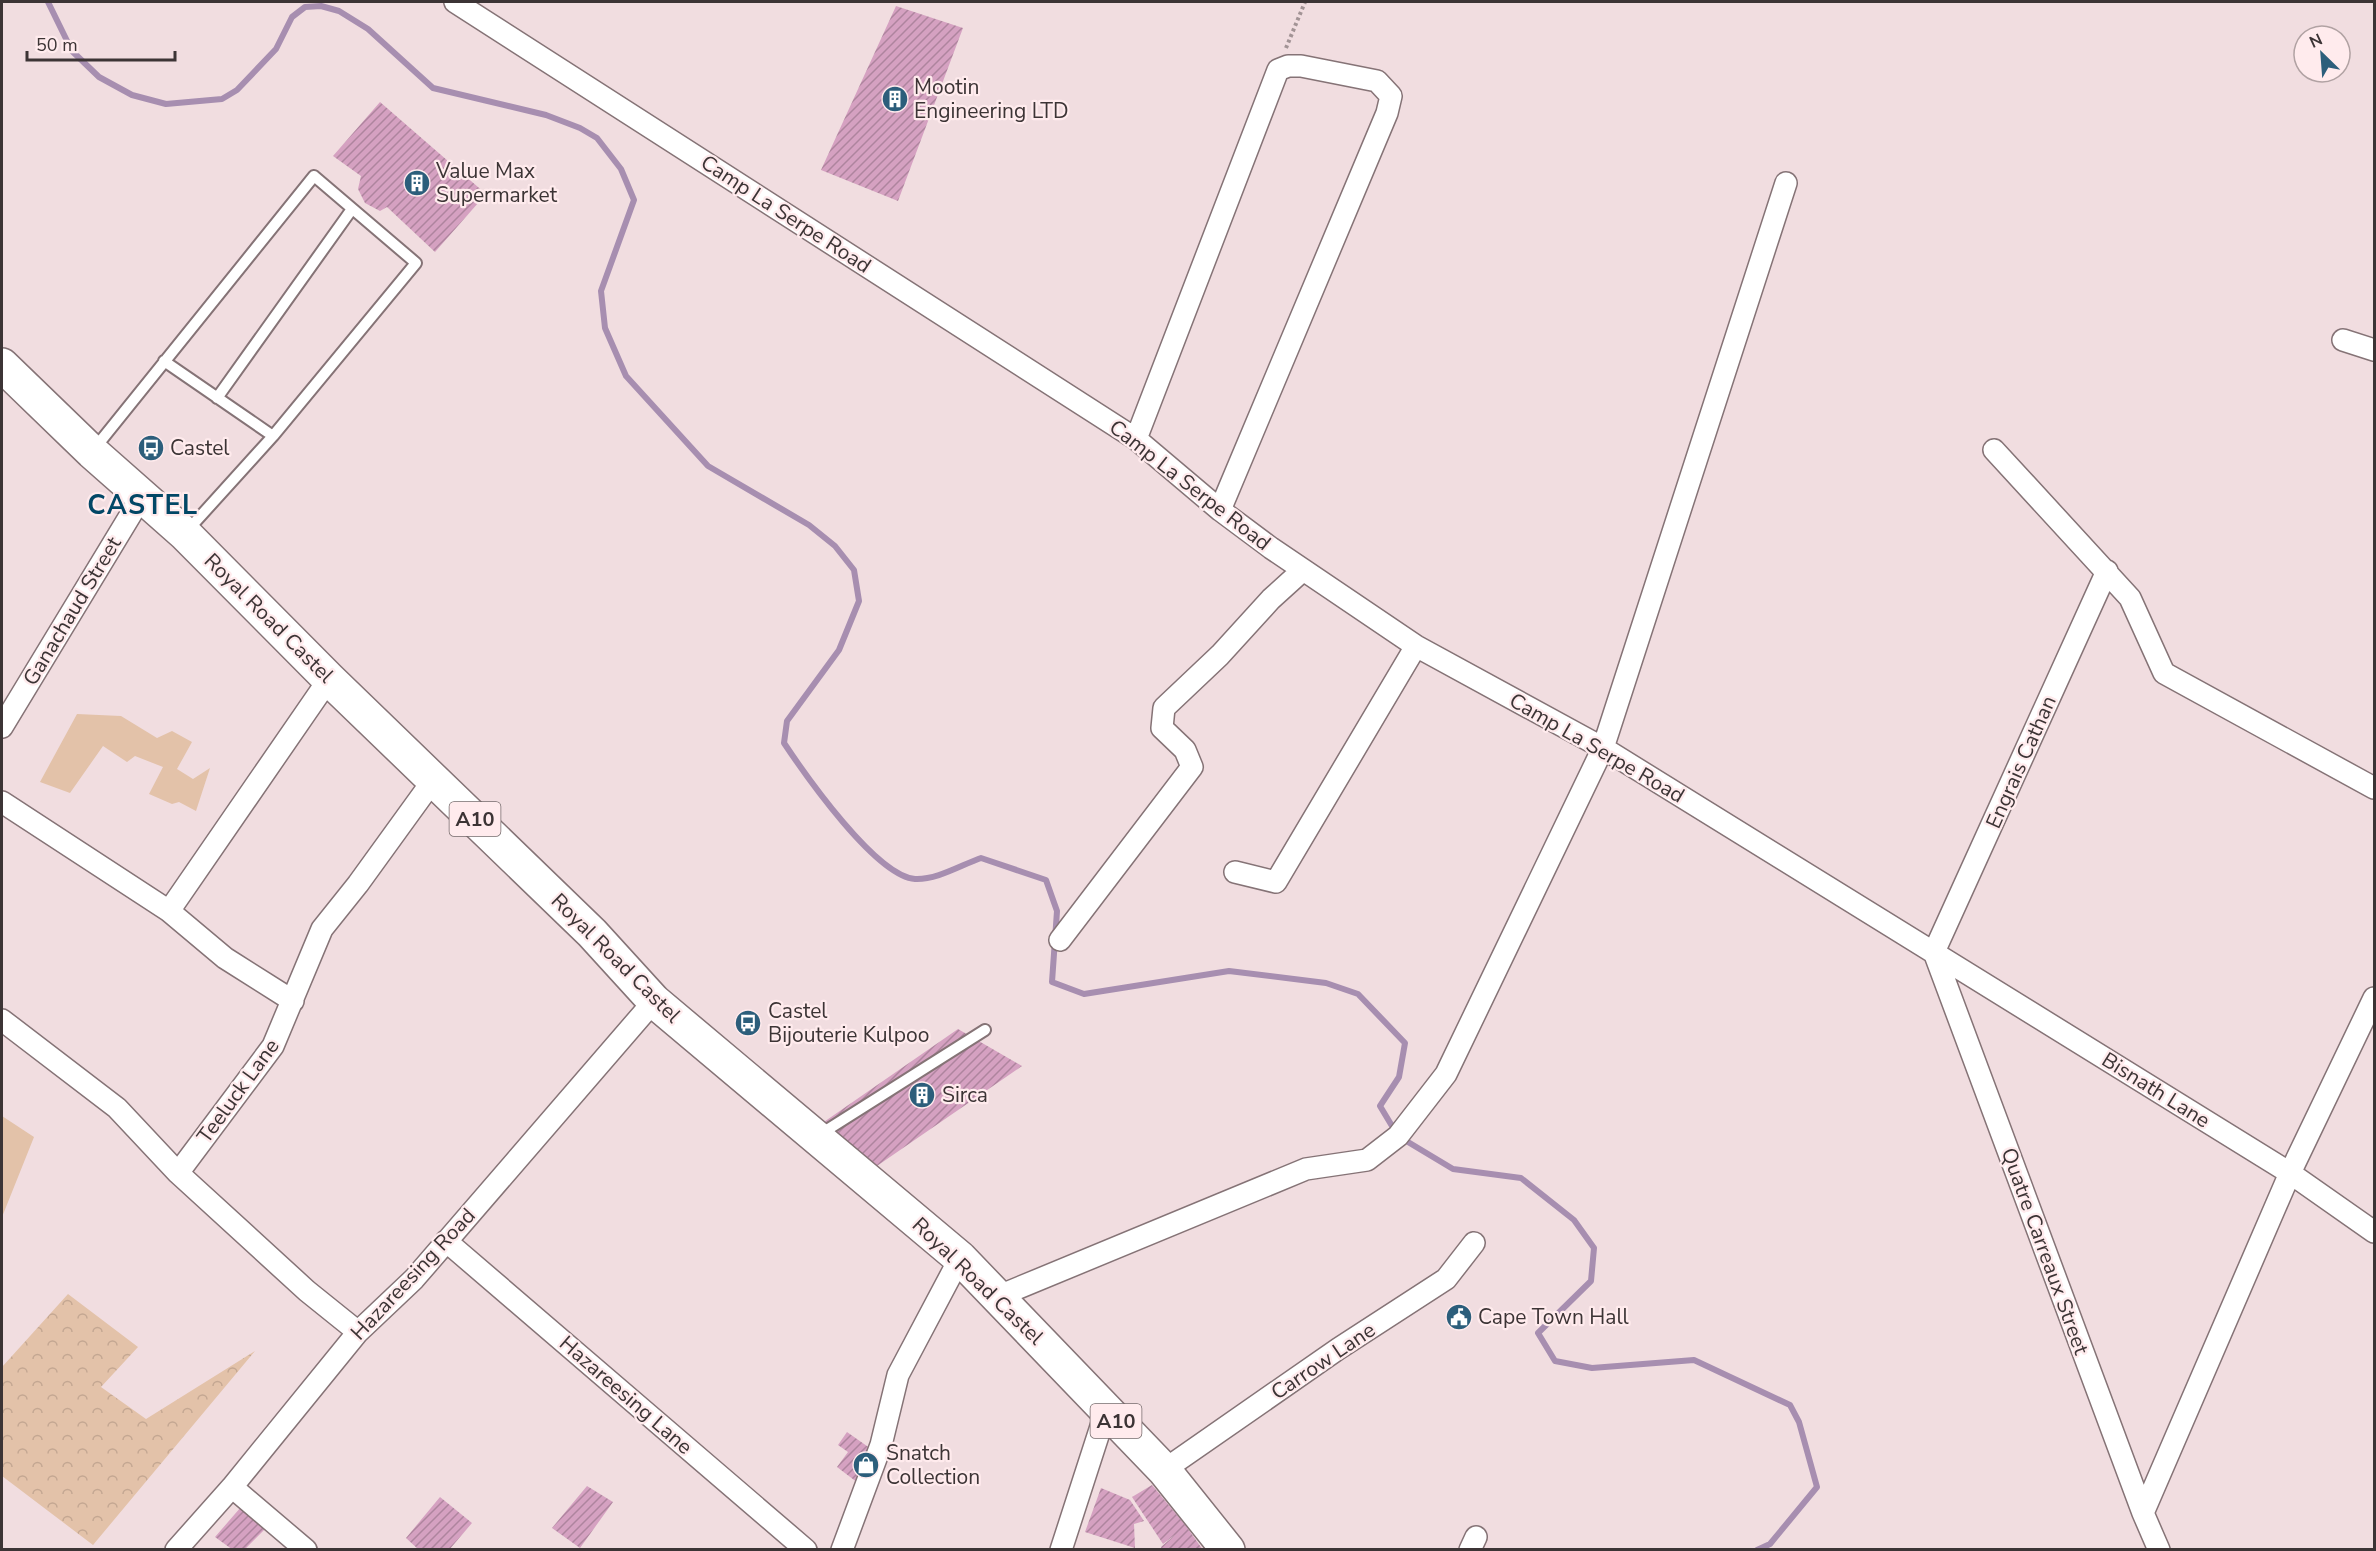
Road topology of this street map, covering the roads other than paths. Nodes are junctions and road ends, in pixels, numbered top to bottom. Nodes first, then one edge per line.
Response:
1 (455, 2) edge
2 (1786, 183) dead end
3 (352, 209) junction
4 (2343, 340) dead end
5 (2374, 350) edge
6 (164, 361) junction
7 (2, 365) edge
8 (217, 398) junction
9 (273, 436) junction
10 (1136, 439) junction
11 (1994, 450) dead end
12 (92, 452) junction
13 (142, 496) junction
14 (1220, 510) junction
15 (185, 534) junction
16 (1303, 570) junction
17 (2107, 571) junction
18 (1416, 646) junction
19 (329, 679) junction
20 (2, 727) edge
21 (1603, 748) junction
22 (434, 778) junction
23 (2374, 788) edge
24 (2, 802) edge
25 (1235, 872) dead end
26 (168, 911) junction
27 (1060, 940) dead end
28 (1934, 952) junction
29 (2374, 998) edge
30 (293, 1001) junction
31 (654, 1001) junction
32 (2, 1020) edge
33 (985, 1030) dead end
34 (816, 1137) junction
35 (178, 1173) junction
36 (2290, 1173) junction
37 (2374, 1232) edge
38 (446, 1241) junction
39 (1474, 1243) dead end
40 (960, 1258) junction
41 (999, 1296) junction
42 (358, 1332) junction
43 (1106, 1411) junction
44 (1164, 1470) junction
45 (232, 1487) junction
46 (2143, 1513) junction
47 (176, 1550) edge
48 (306, 1550) edge
49 (806, 1550) edge
50 (842, 1550) edge
51 (1060, 1550) edge
52 (1228, 1550) edge
53 (2159, 1550) edge

1 - 10 street, Camp La Serpe Road
2 - 21 street
3 - 6 lane
3 - 8 lane
3 - 9 lane
4 - 5 street
6 - 8 lane
6 - 12 lane
7 - 12 main road, Royal Road Castel / A10
8 - 9 lane
9 - 15 lane
10 - 14 street, Camp La Serpe Road
10 - 14 street
11 - 17 street
12 - 13 main road, Royal Road Castel / A10
13 - 15 main road, Royal Road Castel / A10
13 - 20 street, Ganachaud Street
14 - 16 street, Camp La Serpe Road
15 - 19 main road, Royal Road Castel / A10
16 - 18 street, Camp La Serpe Road
16 - 27 street
17 - 23 street
17 - 28 street, Engrais Cathan
18 - 21 street, Camp La Serpe Road
18 - 25 street
19 - 22 main road, Royal Road Castel / A10
19 - 26 street
21 - 28 street, Camp La Serpe Road
21 - 41 street
22 - 30 street, Teeluck Lane
22 - 31 main road, Royal Road Castel / A10
24 - 26 street
26 - 30 street
28 - 36 street, Bisnath Lane
28 - 46 street, Quatre Carreaux Street
29 - 36 street
30 - 35 street, Teeluck Lane
31 - 34 main road, Royal Road Castel / A10
31 - 38 street, Hazareesing Road
32 - 35 street
33 - 34 lane
34 - 40 main road, Royal Road Castel / A10
35 - 42 street
36 - 37 street, Bisnath Lane
36 - 46 street
38 - 42 street, Hazareesing Road
38 - 49 street, Hazareesing Lane
39 - 44 street, Carrow Lane
40 - 41 main road, Royal Road Castel / A10
40 - 50 street
41 - 43 main road, Royal Road Castel / A10
42 - 45 street, Hazareesing Road
43 - 44 main road, Royal Road Castel / A10
43 - 51 street
44 - 52 main road, Royal Road Castel / A10
45 - 47 street, Hazareesing Road
45 - 48 street
46 - 53 street, Quatre Carreaux Street

